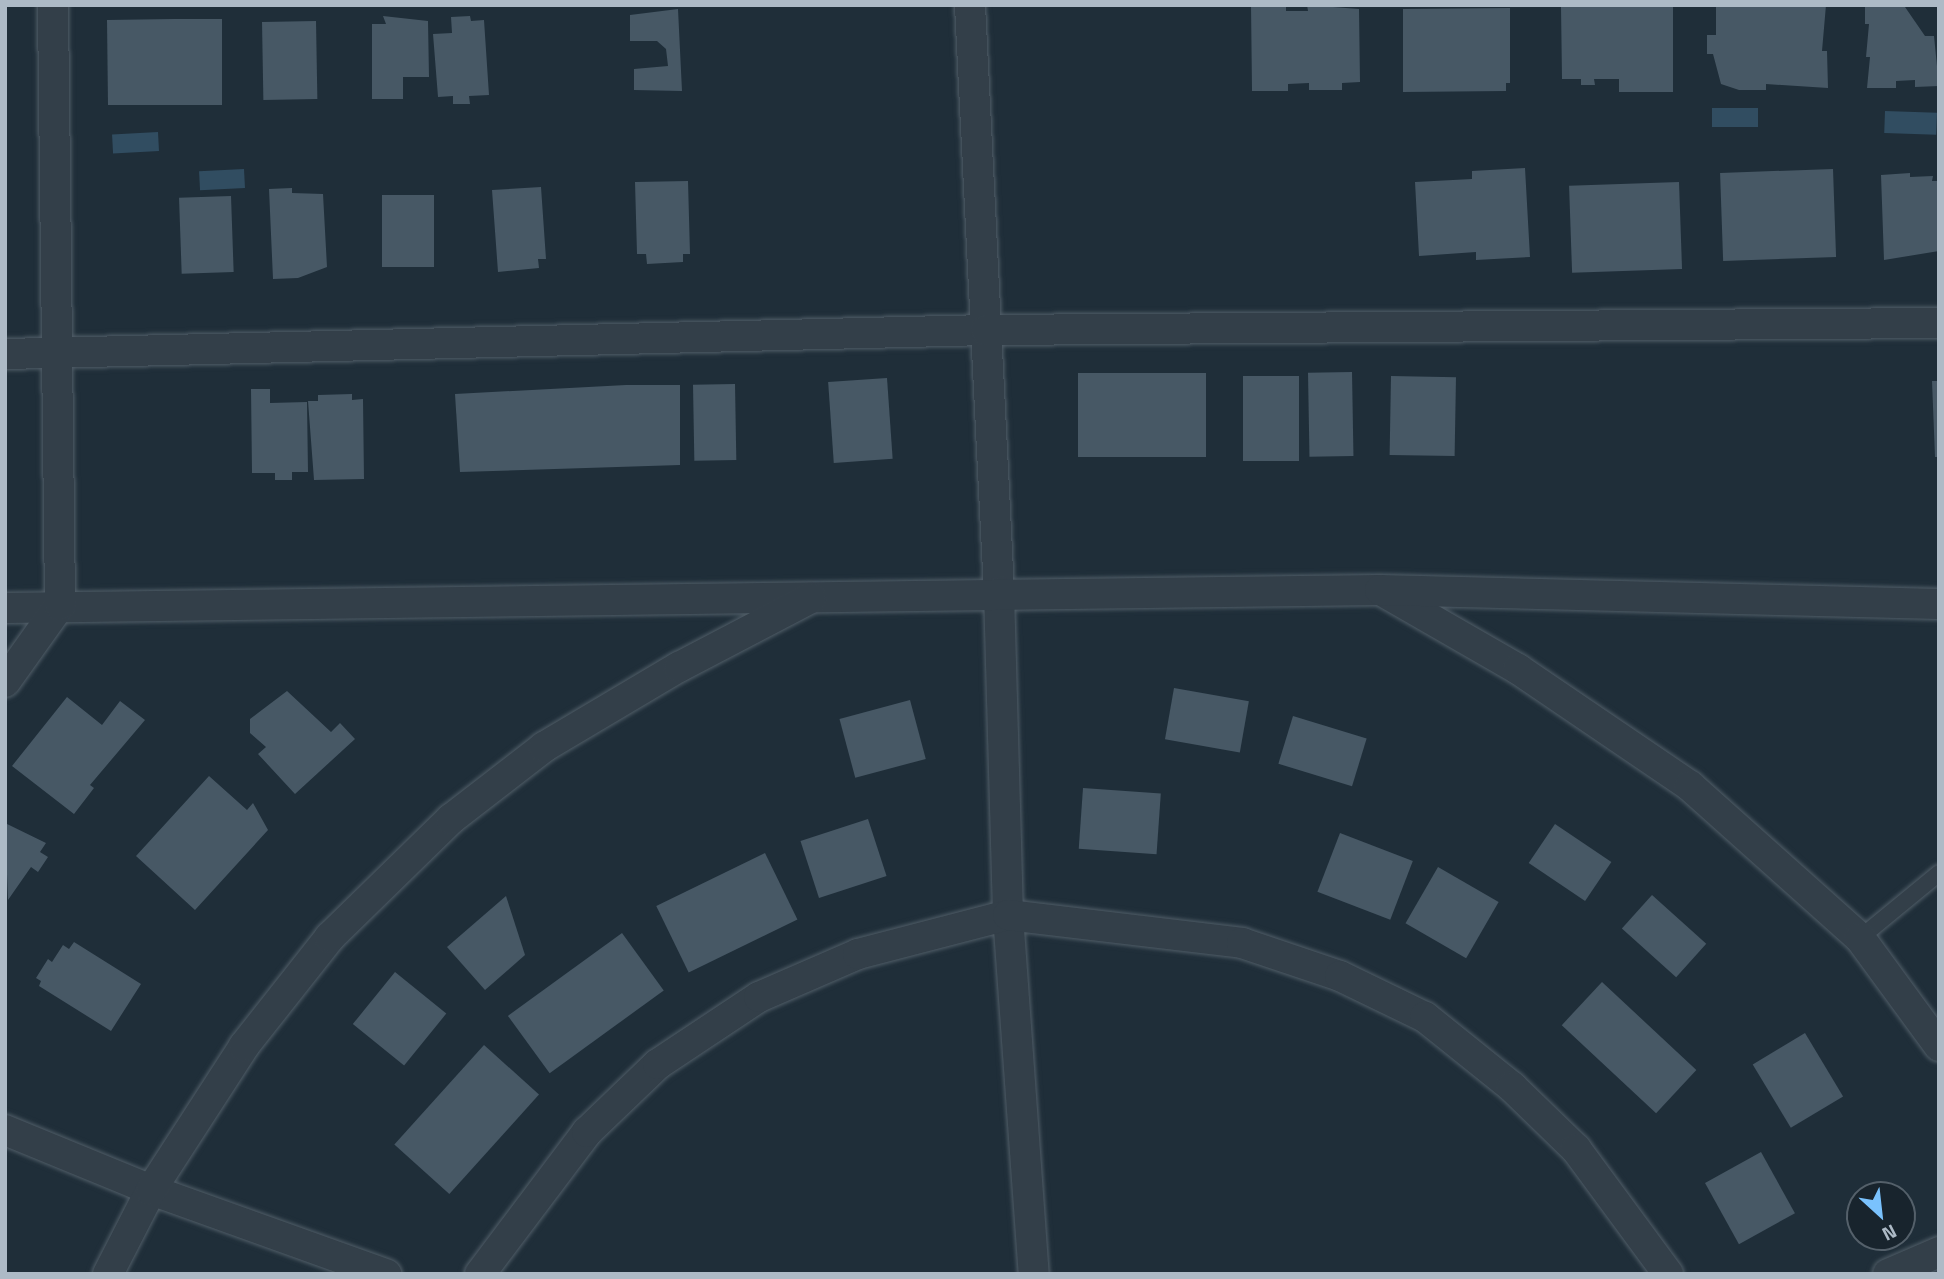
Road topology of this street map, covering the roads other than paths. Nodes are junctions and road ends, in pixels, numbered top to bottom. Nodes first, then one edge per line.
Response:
1 (53, 5) edge
2 (970, 5) edge
3 (1939, 323) edge
4 (986, 330) junction
5 (60, 353) junction
6 (5, 354) edge
7 (1380, 590) junction
8 (999, 592) junction
9 (818, 595) junction
10 (1939, 604) edge
11 (60, 605) junction
12 (5, 608) edge
13 (5, 682) edge
14 (1939, 873) edge
15 (1008, 915) junction
16 (1860, 938) junction
17 (1939, 1046) edge
18 (5, 1130) edge
19 (150, 1190) junction
20 (1939, 1252) edge
21 (107, 1274) edge
22 (386, 1274) edge
23 (480, 1274) edge
24 (1034, 1274) edge
25 (1668, 1274) edge
26 (1888, 1274) edge

1 - 5 street
2 - 4 street
3 - 4 street
4 - 5 street
4 - 8 street
5 - 6 street
5 - 11 street
7 - 8 street
7 - 10 street
7 - 16 street
8 - 9 street
8 - 15 street
9 - 11 street
9 - 19 street
11 - 12 street
11 - 13 street
14 - 16 lane
15 - 23 street
15 - 24 street
15 - 25 street
16 - 17 street
18 - 19 street
19 - 21 street
19 - 22 street
20 - 26 street

